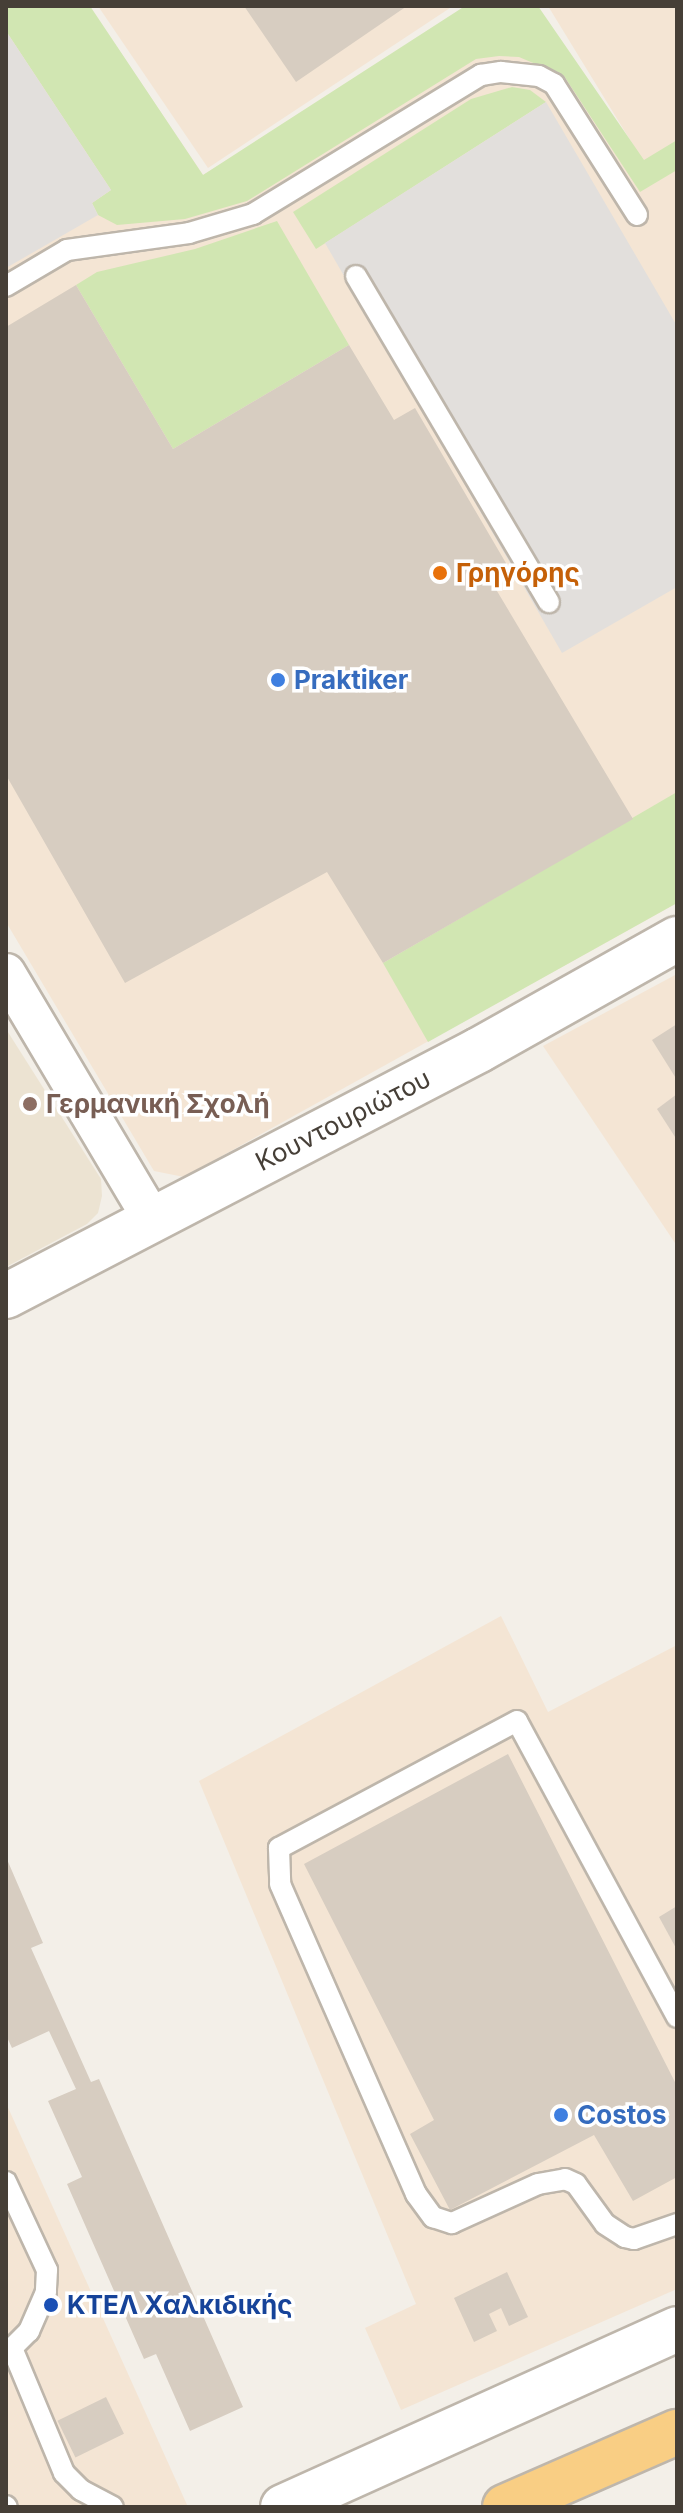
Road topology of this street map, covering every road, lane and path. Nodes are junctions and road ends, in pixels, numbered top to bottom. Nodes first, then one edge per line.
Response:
1 (637, 215) dead end
2 (356, 276) dead end
3 (6, 286) edge
4 (549, 602) dead end
5 (677, 939) edge
6 (6, 973) edge
7 (152, 1219) junction
8 (6, 1296) edge
9 (677, 2017) edge
10 (6, 2182) edge
11 (677, 2224) edge
12 (677, 2329) edge
13 (9, 2348) edge
14 (677, 2432) edge
15 (113, 2507) edge
16 (283, 2507) edge
17 (505, 2507) edge

1 - 3 lane
2 - 4 lane
5 - 7 street, Κουντουριώτου
6 - 7 street
7 - 8 street, Κουντουριώτου
9 - 11 lane
10 - 13 lane
12 - 16 street
13 - 15 lane
14 - 17 highway

